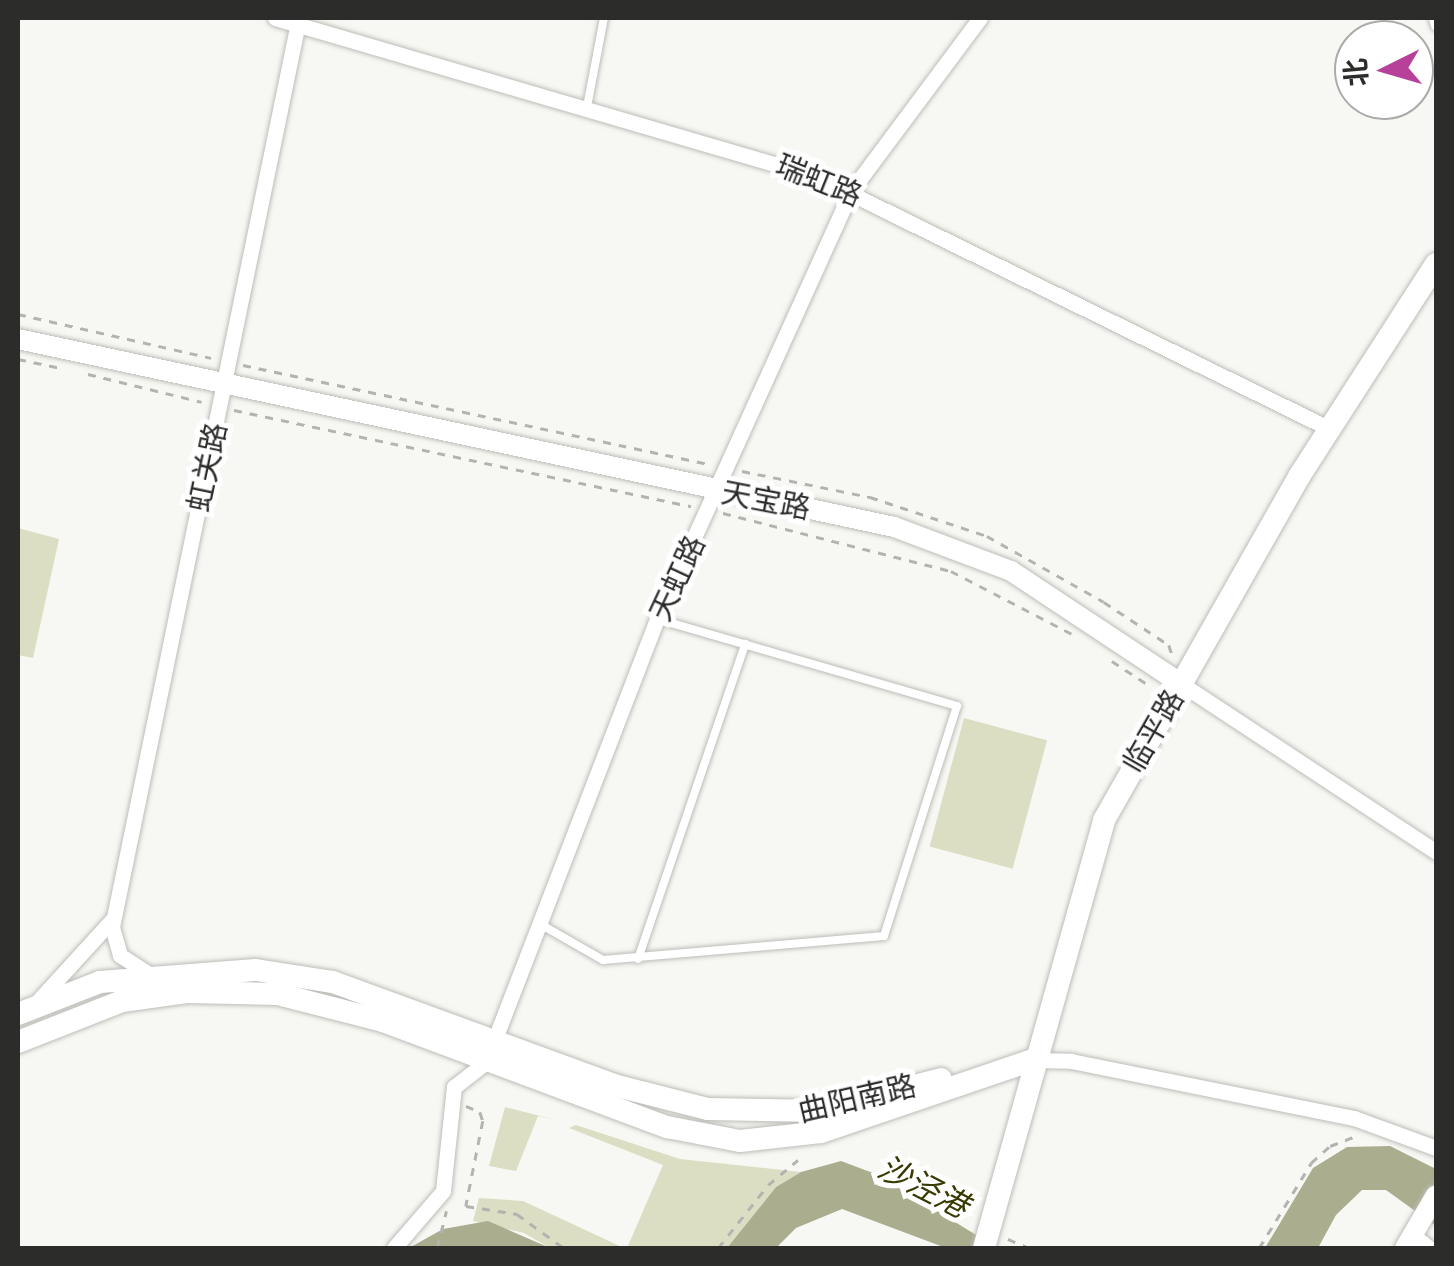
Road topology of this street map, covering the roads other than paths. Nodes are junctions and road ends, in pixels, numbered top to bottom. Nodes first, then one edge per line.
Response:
1 (275, 18) edge
2 (604, 18) edge
3 (980, 18) edge
4 (1434, 18) edge
5 (298, 21) edge
6 (1436, 25) edge
7 (587, 107) junction
8 (851, 191) junction
9 (1436, 264) edge
10 (18, 339) edge
11 (222, 396) junction
12 (1330, 429) junction
13 (713, 500) junction
14 (657, 619) junction
15 (745, 644) junction
16 (1180, 683) junction
17 (1436, 852) edge
18 (114, 916) junction
19 (540, 924) junction
20 (638, 958) junction
21 (150, 974) junction
22 (23, 1008) edge
23 (18, 1042) edge
24 (490, 1050) junction
25 (1032, 1060) junction
26 (1436, 1148) edge
27 (1436, 1195) edge
28 (1417, 1237) edge
29 (986, 1240) edge
30 (394, 1248) edge

1 - 5 street, 瑞虹路
2 - 7 lane
3 - 8 street, 天虹路
4 - 6 street
5 - 7 street, 瑞虹路
5 - 11 street, 虹关路
7 - 8 street, 瑞虹路
8 - 12 street, 瑞虹路
8 - 13 street, 天虹路
9 - 12 main road, 临平路
10 - 11 street, 天宝路
11 - 13 street, 天宝路
11 - 18 street, 虹关路
12 - 16 main road, 临平路
13 - 14 street, 天虹路
13 - 16 street, 天宝路
14 - 15 lane
14 - 19 street, 天虹路
15 - 20 lane
15 - 20 lane
16 - 17 street, 天宝路
16 - 25 main road, 临平路
18 - 21 street, 虹关路
18 - 22 street
19 - 20 lane
19 - 24 street, 天虹路
21 - 22 main road, 曲阳南路
21 - 24 main road, 曲阳南路
23 - 24 main road, 曲阳南路
24 - 25 main road, 曲阳南路
24 - 30 street
25 - 26 street
25 - 29 main road, 临平路
27 - 28 street

